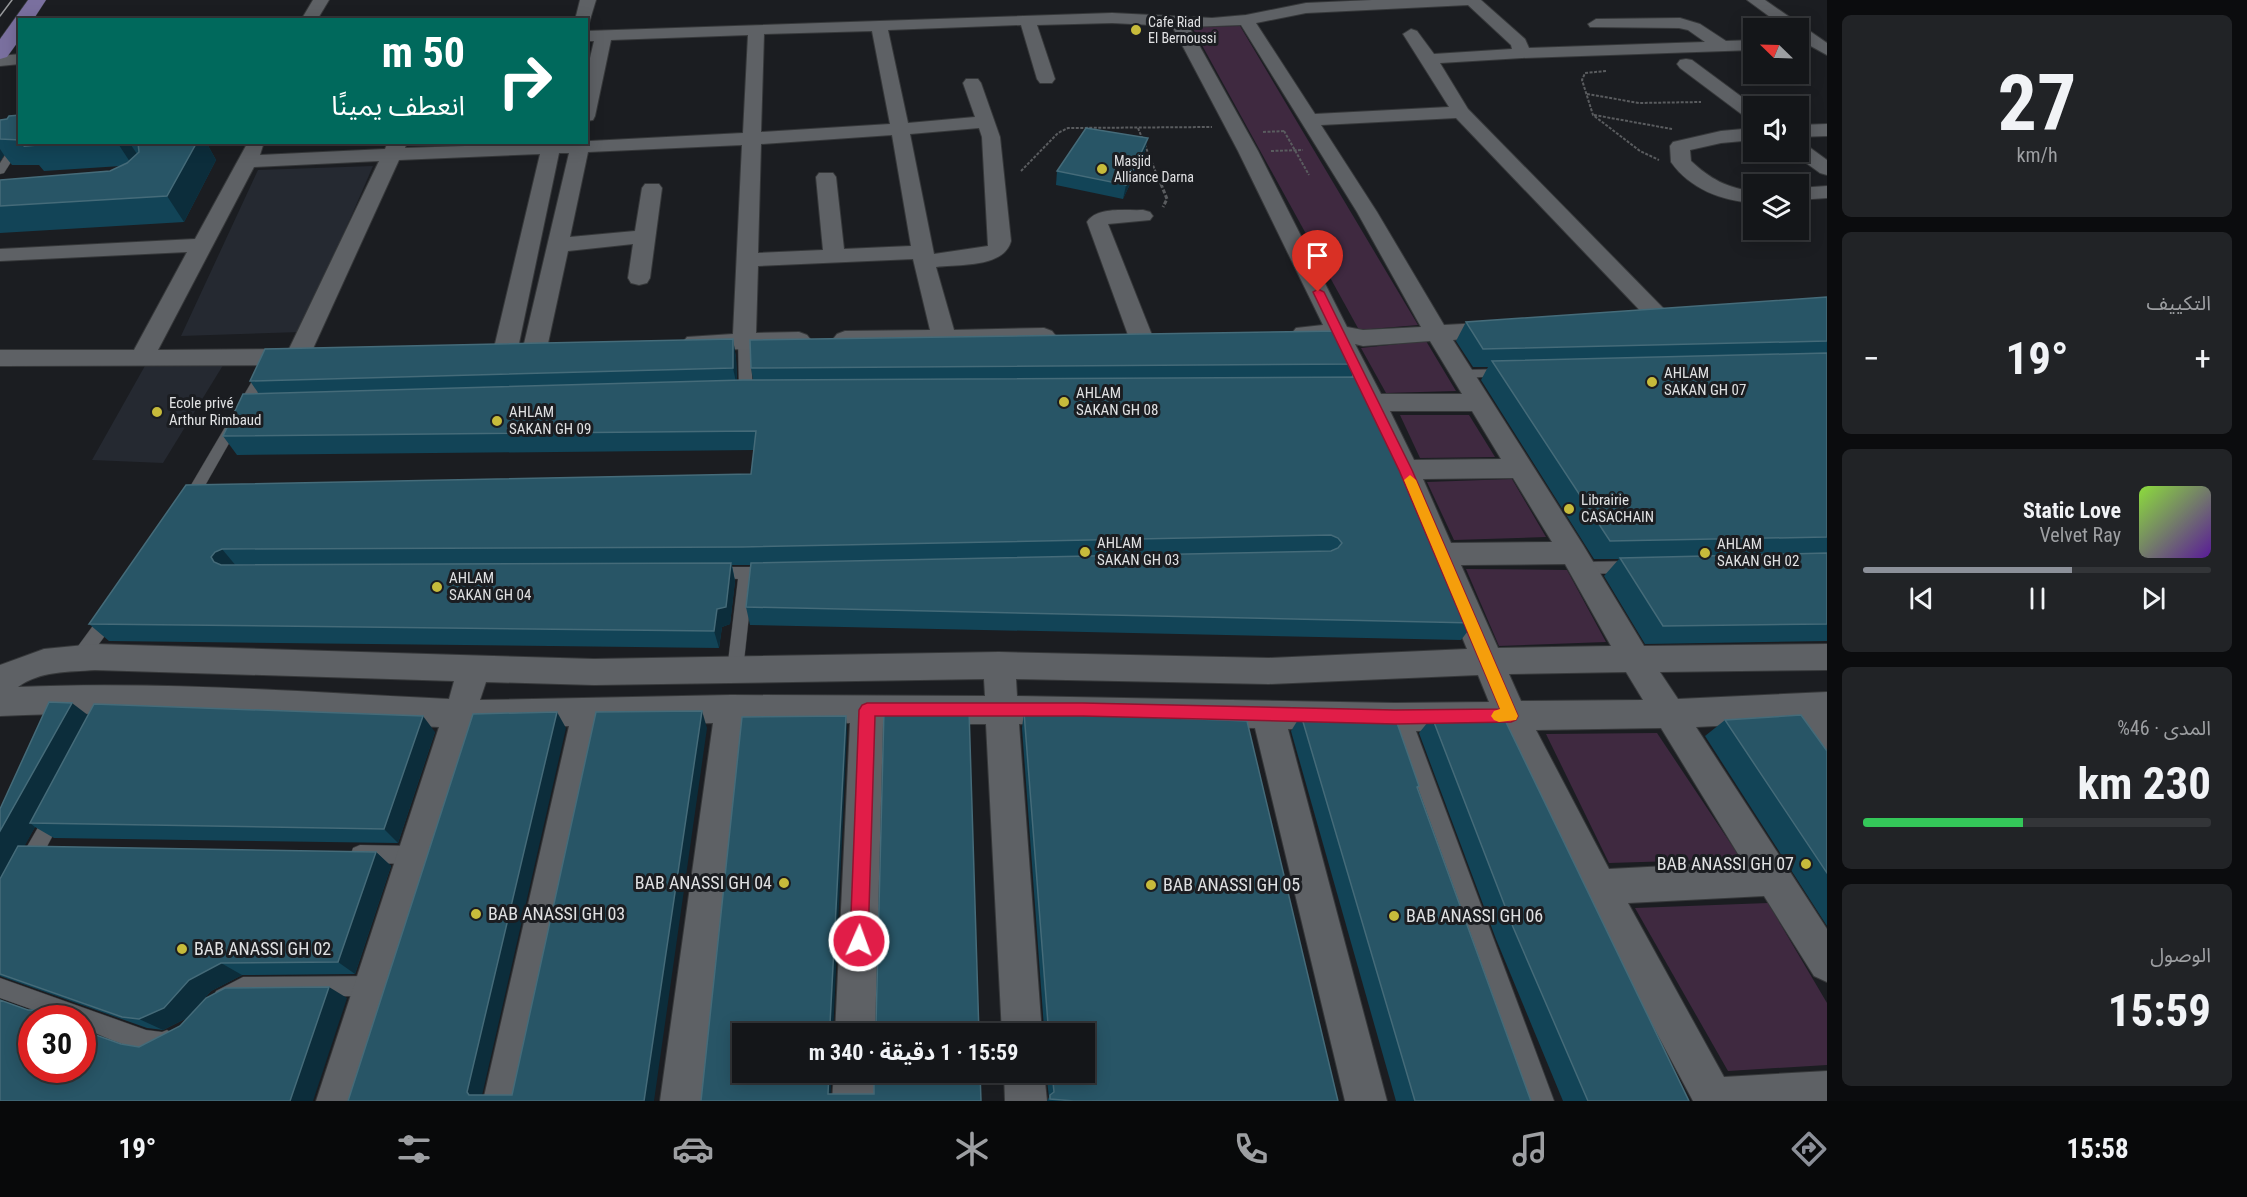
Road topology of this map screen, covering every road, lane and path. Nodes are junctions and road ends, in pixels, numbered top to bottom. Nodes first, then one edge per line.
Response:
1 (37, 0) edge
2 (321, 0) edge
3 (588, 0) edge
4 (1470, 0) edge
5 (1755, 0) edge
6 (24, 18) edge
7 (310, 18) edge
8 (584, 18) edge
9 (1780, 18) edge
10 (1027, 20) junction
11 (1246, 20) junction
12 (1178, 21) junction
13 (1596, 24) dead end
14 (879, 25) junction
15 (18, 28) edge
16 (756, 30) junction
17 (1411, 34) dead end
18 (595, 36) edge
19 (1743, 45) edge
20 (1722, 46) junction
21 (6, 52) edge
22 (1522, 53) junction
23 (1429, 59) junction
24 (1686, 64) dead end
25 (1608, 71) dead end
26 (1046, 80) dead end
27 (972, 83) dead end
28 (1586, 94) junction
29 (588, 98) edge
30 (1735, 101) junction
31 (1743, 107) edge
32 (1461, 112) junction
33 (1593, 115) junction
34 (986, 122) junction
35 (1302, 126) junction
36 (1235, 127) junction
37 (1138, 128) junction
38 (900, 130) junction
39 (1827, 130) edge
40 (1284, 131) junction
41 (1809, 131) edge
42 (1255, 132) dead end
43 (1743, 135) edge
44 (1721, 137) junction
45 (752, 138) junction
46 (10, 144) edge
47 (551, 145) edge
48 (580, 145) edge
49 (395, 148) edge
50 (1295, 150) junction
51 (1305, 150) dead end
52 (1265, 151) dead end
53 (253, 152) edge
54 (1809, 156) edge
55 (1827, 169) edge
56 (0, 171) edge
57 (1021, 171) dead end
58 (1308, 175) dead end
59 (826, 177) dead end
60 (1700, 181) junction
61 (652, 188) dead end
62 (1827, 192) edge
63 (1809, 193) edge
64 (1743, 195) edge
65 (1143, 216) joint
66 (644, 237) junction
67 (203, 245) junction
68 (558, 245) junction
69 (0, 255) edge
70 (834, 256) junction
71 (923, 257) junction
72 (748, 260) junction
73 (639, 278) dead end
74 (1636, 320) edge
75 (1518, 328) edge
76 (1338, 332) junction
77 (1436, 332) junction
78 (1280, 333) edge
79 (1140, 335) edge
80 (1071, 336) edge
81 (944, 337) junction
82 (744, 340) junction
83 (675, 343) edge
84 (272, 357) junction
85 (0, 358) edge
86 (141, 359) junction
87 (1521, 373) edge
88 (1462, 374) junction
89 (722, 394) edge
90 (1366, 394) junction
91 (1479, 402) junction
92 (1521, 468) junction
93 (1406, 470) junction
94 (180, 517) edge
95 (1442, 554) junction
96 (1578, 560) junction
97 (1640, 566) edge
98 (782, 572) edge
99 (699, 573) edge
100 (746, 573) junction
101 (120, 603) edge
102 (1827, 657) edge
103 (79, 658) junction
104 (1488, 661) junction
105 (1636, 661) junction
106 (999, 665) junction
107 (474, 669) junction
108 (735, 670) junction
109 (0, 683) edge
110 (0, 702) edge
111 (1815, 706) edge
112 (731, 709) junction
113 (867, 710) junction
114 (1002, 711) junction
115 (588, 712) junction
116 (458, 713) junction
117 (1668, 714) junction
118 (1268, 715) junction
119 (1511, 716) junction
120 (1395, 717) junction
121 (1827, 740) edge
122 (62, 799) edge
123 (36, 849) junction
124 (60, 849) edge
125 (343, 854) edge
126 (414, 855) junction
127 (21, 878) edge
128 (1773, 878) junction
129 (1599, 887) junction
130 (1827, 963) edge
131 (374, 986) junction
132 (0, 988) edge
133 (207, 1013) edge
134 (855, 1023) edge
135 (1021, 1023) edge
136 (186, 1032) edge
137 (854, 1083) edge
138 (1025, 1083) edge
139 (1827, 1092) edge
140 (1714, 1100) edge
141 (337, 1101) edge
142 (504, 1101) edge
143 (681, 1101) edge
144 (853, 1101) edge
145 (1026, 1101) edge
146 (1366, 1101) edge
147 (1533, 1101) edge

1 - 6 main road
2 - 7 street
3 - 8 street
4 - 11 street
4 - 22 street
5 - 9 street
10 - 12 street
10 - 14 street
10 - 26 street
11 - 12 street
11 - 35 street
12 - 36 street
13 - 20 street
14 - 16 street
14 - 38 street
15 - 21 main road
16 - 18 street
16 - 45 street
17 - 23 street
18 - 29 street
19 - 20 street
20 - 22 street
22 - 23 street
23 - 32 street
24 - 30 street
25 - 28 path
27 - 34 street
28 - 30 path
28 - 33 path
30 - 31 street
32 - 35 street
32 - 74 street
33 - 44 path
33 - 60 path
34 - 38 street
34 - 71 street
35 - 40 path
35 - 77 street
36 - 37 path
36 - 76 street
37 - 57 path
37 - 65 path
38 - 45 street
38 - 71 street
39 - 41 street
40 - 42 path
40 - 50 path
43 - 44 street
44 - 60 street
45 - 48 street
45 - 72 street
46 - 56 lane
47 - 48 street
47 - 49 street
47 - 68 street
48 - 68 street
49 - 53 street
49 - 84 street
50 - 51 path
50 - 52 path
50 - 58 path
53 - 67 street
54 - 55 street
59 - 70 street
60 - 64 street
61 - 66 street
62 - 63 street
65 - 79 street
66 - 68 street
66 - 73 street
67 - 69 street
67 - 86 street
70 - 71 street
70 - 72 street
71 - 81 street
72 - 82 street
75 - 77 street
76 - 77 street
76 - 78 street
76 - 90 street
77 - 88 street
80 - 81 street
81 - 82 street
82 - 83 street
82 - 89 lane
84 - 86 street
84 - 94 lane
85 - 86 street
87 - 88 lane
88 - 91 street
90 - 91 street
90 - 93 street
91 - 92 street
92 - 93 street
92 - 96 street
93 - 95 street
95 - 96 street
95 - 104 street
96 - 97 lane
96 - 105 street
98 - 100 lane
99 - 100 lane
100 - 108 lane
101 - 103 lane
102 - 105 street
103 - 107 street
103 - 109 street
104 - 105 street
104 - 106 street
104 - 119 street
105 - 117 street
106 - 108 street
106 - 114 street
107 - 108 street
107 - 116 street
110 - 116 street
111 - 117 street
111 - 121 street
112 - 113 street
112 - 115 street
112 - 143 street
113 - 114 street
113 - 134 street
114 - 118 street
114 - 135 street
115 - 116 street
115 - 142 street
116 - 126 street
117 - 119 street
117 - 128 street
118 - 120 street
118 - 146 street
119 - 120 street
119 - 129 street
120 - 147 street
122 - 123 lane
123 - 124 lane
123 - 127 lane
125 - 126 lane
126 - 131 street
128 - 129 street
128 - 130 street
129 - 140 street
131 - 133 lane
131 - 141 street
132 - 136 lane
137 - 144 street
138 - 145 street
139 - 140 street

